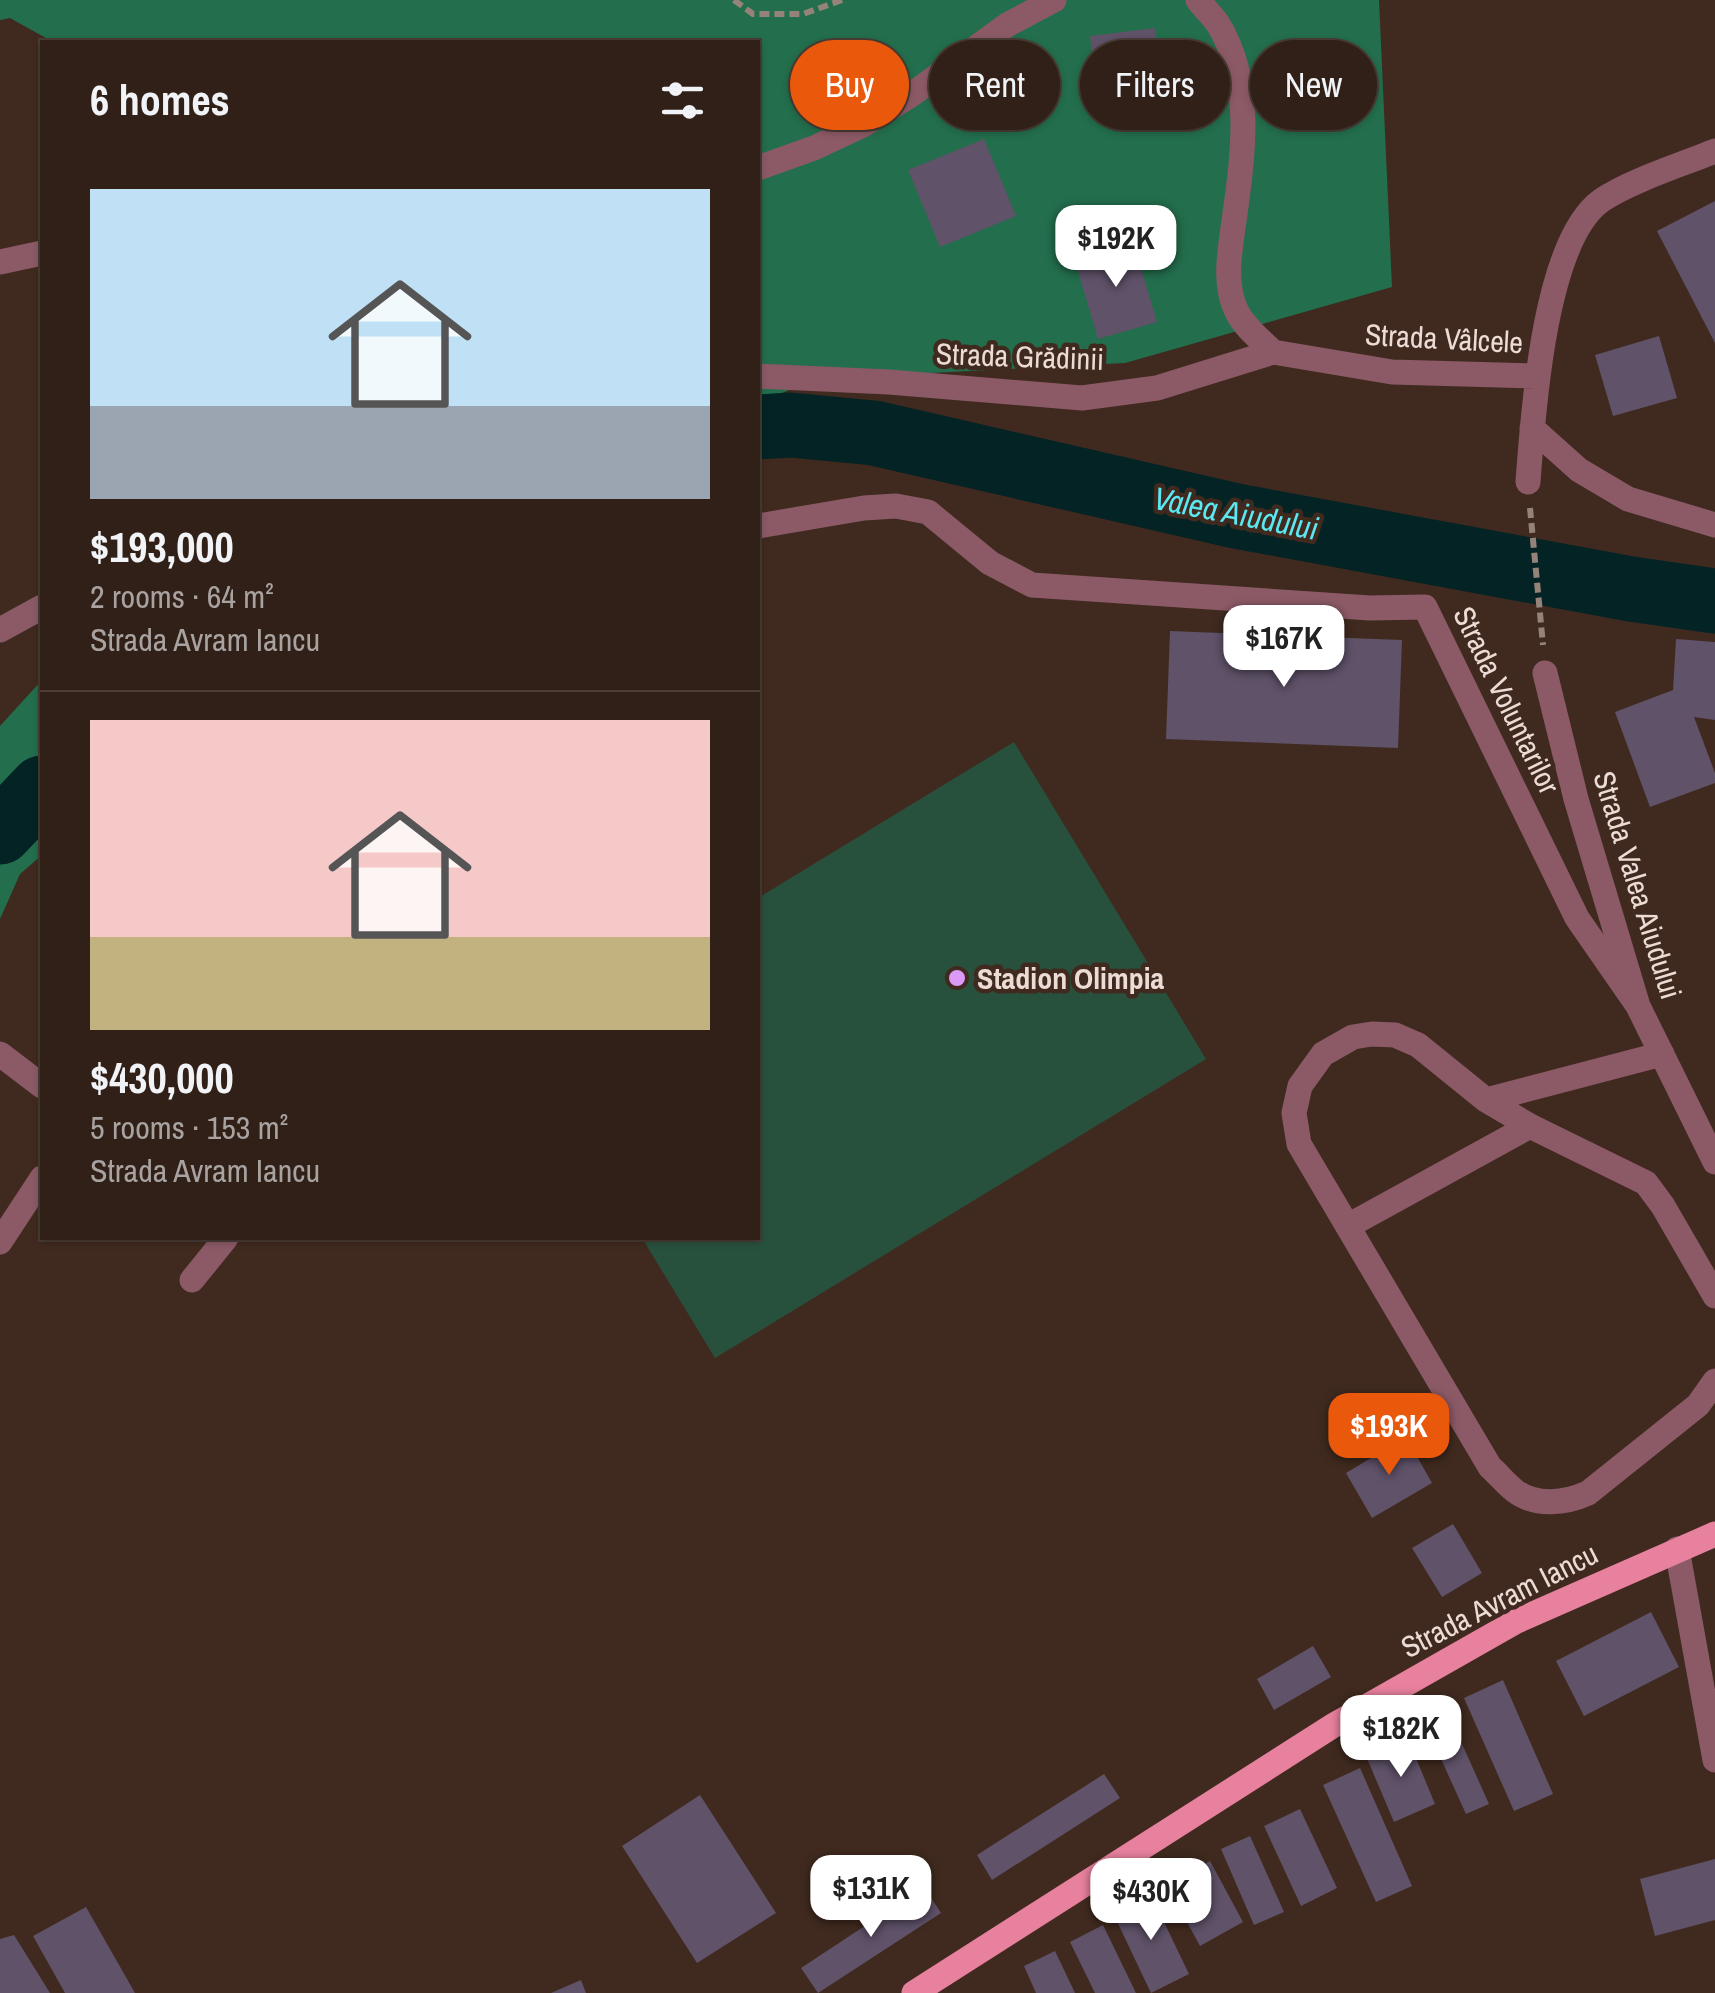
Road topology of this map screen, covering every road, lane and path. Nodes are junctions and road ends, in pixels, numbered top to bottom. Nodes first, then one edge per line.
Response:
1 (734, 0) edge
2 (842, 0) edge
3 (1054, 0) edge
4 (1198, 0) edge
5 (1715, 151) edge
6 (760, 167) edge
7 (40, 253) edge
8 (0, 262) edge
9 (1273, 352) junction
10 (760, 376) edge
11 (1536, 376) junction
12 (1532, 428) junction
13 (1528, 482) joint
14 (1715, 525) edge
15 (760, 526) edge
16 (40, 608) edge
17 (0, 630) edge
18 (1545, 673) joint
19 (1638, 1006) junction
20 (0, 1054) edge
21 (1662, 1054) junction
22 (40, 1084) edge
23 (1486, 1100) junction
24 (1530, 1126) junction
25 (1715, 1162) edge
26 (40, 1181) edge
27 (1348, 1226) junction
28 (224, 1240) edge
29 (0, 1242) edge
30 (192, 1280) dead end
31 (1715, 1296) edge
32 (1715, 1381) edge
33 (1715, 1534) edge
34 (1677, 1549) junction
35 (1715, 1760) edge
36 (914, 1993) edge

1 - 2 path
3 - 6 street
4 - 9 street
5 - 11 street, Strada Vâlcele
7 - 8 street
9 - 10 street, Strada Grădinii
9 - 11 street, Strada Vâlcele
11 - 12 street
12 - 13 street
12 - 14 street
13 - 18 path
15 - 19 street, Strada Voluntarilor
16 - 17 street
18 - 19 street, Strada Valea Aiudului
19 - 21 street, Strada Valea Aiudului
20 - 22 street
21 - 23 street
21 - 25 street, Strada Valea Aiudului
23 - 24 street
23 - 27 street
24 - 27 street
24 - 31 street
26 - 29 street
27 - 32 street
28 - 30 street
33 - 34 main road, Strada Avram Iancu
34 - 35 street
34 - 36 main road, Strada Avram Iancu

